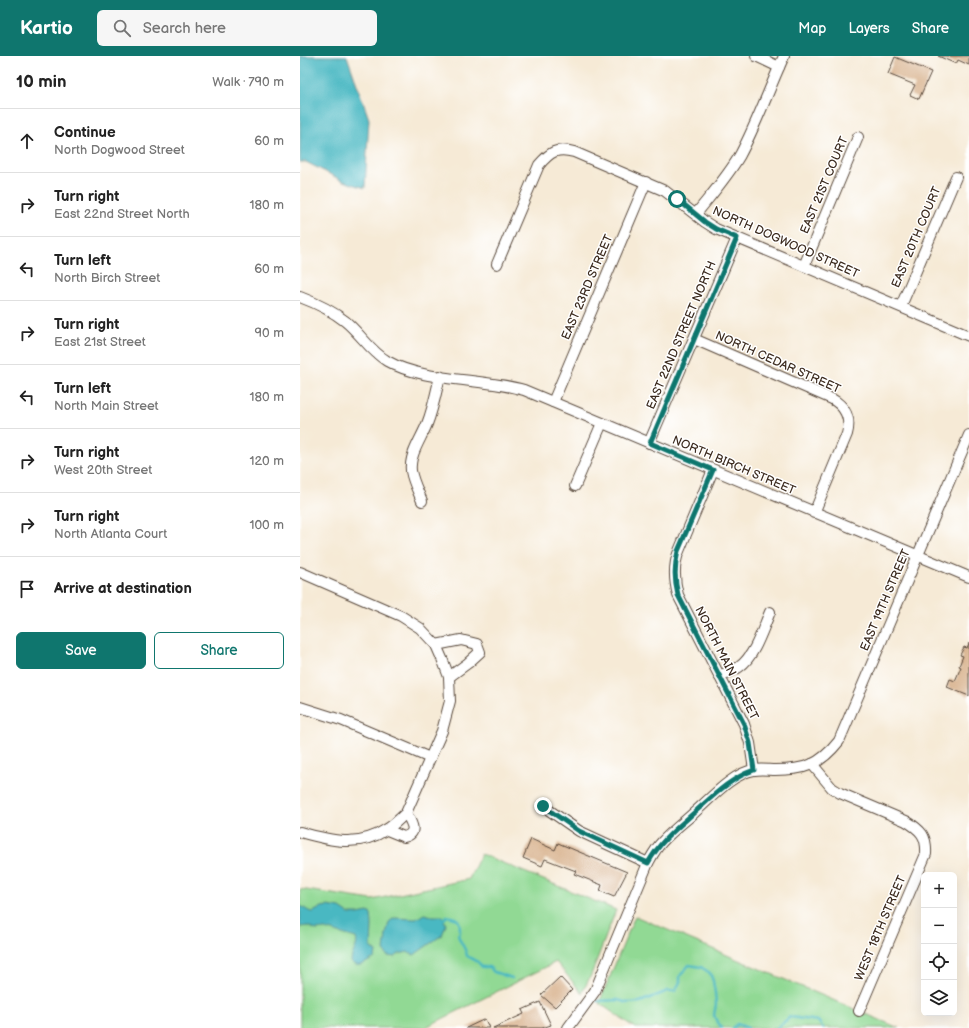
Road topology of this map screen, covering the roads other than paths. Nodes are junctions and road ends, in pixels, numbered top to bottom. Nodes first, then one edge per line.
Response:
1 (756, 56) edge
2 (784, 56) edge
3 (779, 67) junction
4 (858, 137) dead end
5 (956, 176) dead end
6 (646, 182) junction
7 (696, 214) junction
8 (737, 238) junction
9 (497, 264) dead end
10 (804, 266) junction
11 (300, 297) edge
12 (901, 306) junction
13 (969, 336) edge
14 (694, 339) junction
15 (440, 376) junction
16 (553, 402) junction
17 (602, 423) junction
18 (969, 435) edge
19 (650, 443) junction
20 (965, 458) edge
21 (713, 470) junction
22 (576, 486) dead end
23 (422, 500) dead end
24 (814, 513) junction
25 (918, 556) junction
26 (300, 572) edge
27 (969, 577) edge
28 (770, 612) dead end
29 (436, 645) junction
30 (719, 676) junction
31 (449, 677) junction
32 (300, 707) edge
33 (430, 758) junction
34 (812, 764) junction
35 (754, 770) junction
36 (543, 806) dead end
37 (406, 813) junction
38 (387, 830) junction
39 (300, 832) edge
40 (648, 863) junction
41 (859, 1012) dead end
42 (568, 1028) edge

1 - 3 street
2 - 3 street
3 - 7 street
4 - 10 street, EAST 21ST COURT
5 - 12 street, EAST 20TH COURT
6 - 7 street, NORTH DOGWOOD STREET
6 - 9 street, NORTH DOGWOOD STREET
6 - 16 street, EAST 23RD STREET
7 - 8 street, NORTH DOGWOOD STREET
8 - 10 street, NORTH DOGWOOD STREET
8 - 14 street, EAST 22ND STREET NORTH
10 - 12 street, NORTH DOGWOOD STREET
11 - 15 street, NORTH BIRCH STREET
12 - 13 street, NORTH DOGWOOD STREET
14 - 19 street, EAST 22ND STREET NORTH
14 - 24 street, NORTH CEDAR STREET
15 - 16 street, NORTH BIRCH STREET
15 - 23 street
16 - 17 street, NORTH BIRCH STREET
17 - 19 street, NORTH BIRCH STREET
17 - 22 street
18 - 20 street, EAST 19TH STREET
19 - 21 street, NORTH BIRCH STREET
20 - 25 street, EAST 19TH STREET
21 - 24 street, NORTH BIRCH STREET
21 - 30 street, NORTH MAIN STREET
24 - 25 street, NORTH BIRCH STREET
25 - 27 street, NORTH BIRCH STREET
25 - 34 street, EAST 19TH STREET
26 - 29 street
28 - 30 street
29 - 31 street
29 - 31 street
30 - 35 street, NORTH MAIN STREET
31 - 33 street
32 - 33 street
33 - 37 street
34 - 35 street, EAST 19TH STREET
34 - 41 street, WEST 18TH STREET
35 - 40 street
36 - 40 street
37 - 38 street
37 - 38 street
38 - 39 street
40 - 42 street

